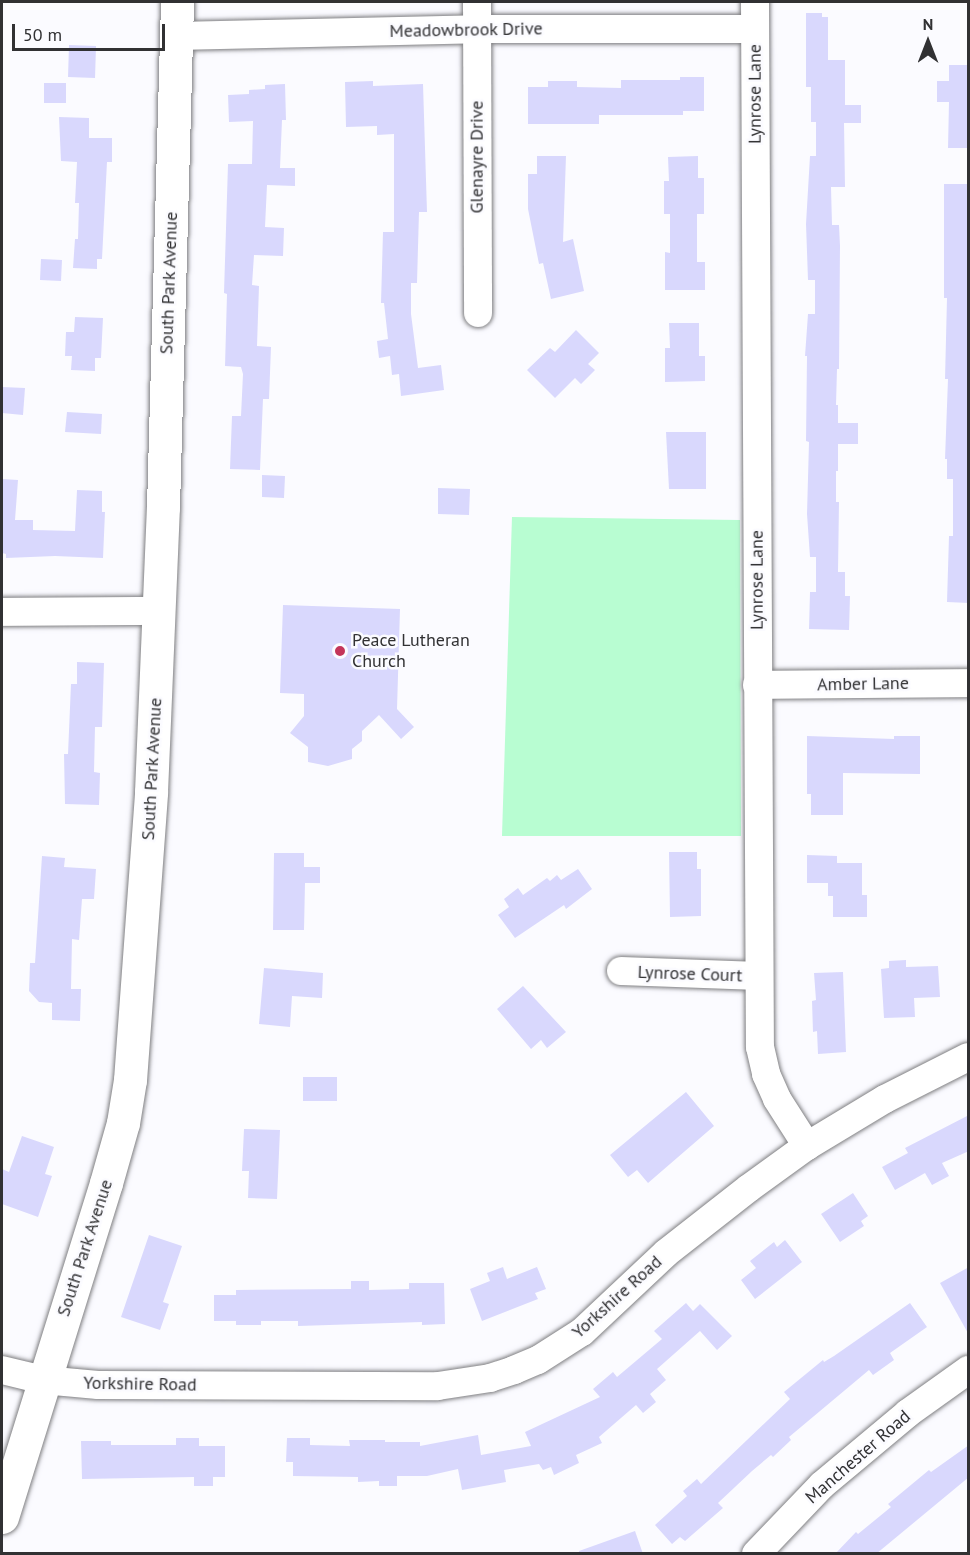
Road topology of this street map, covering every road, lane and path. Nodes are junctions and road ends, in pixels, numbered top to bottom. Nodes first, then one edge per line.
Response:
1 (177, 2) edge
2 (477, 15) edge
3 (755, 15) edge
4 (176, 36) junction
5 (478, 313) dead end
6 (159, 611) junction
7 (2, 612) edge
8 (969, 683) edge
9 (757, 685) junction
10 (621, 971) dead end
11 (759, 976) junction
12 (969, 1057) edge
13 (807, 1146) junction
14 (2, 1370) edge
15 (969, 1370) edge
16 (43, 1380) junction
17 (2, 1517) edge
18 (756, 1554) edge

1 - 4 main road, South Park Avenue
2 - 3 street, Meadowbrook Drive
2 - 4 street, Meadowbrook Drive
2 - 5 street, Glenayre Drive
3 - 9 street, Lynrose Lane
4 - 6 main road, South Park Avenue
6 - 7 street
6 - 16 main road, South Park Avenue
8 - 9 street, Amber Lane
9 - 11 street, Lynrose Lane
10 - 11 street, Lynrose Court
11 - 13 street, Lynrose Lane
12 - 13 street, Yorkshire Road
13 - 16 street, Yorkshire Road
14 - 16 street, Yorkshire Road
15 - 18 street, Manchester Road
16 - 17 main road, South Park Avenue

